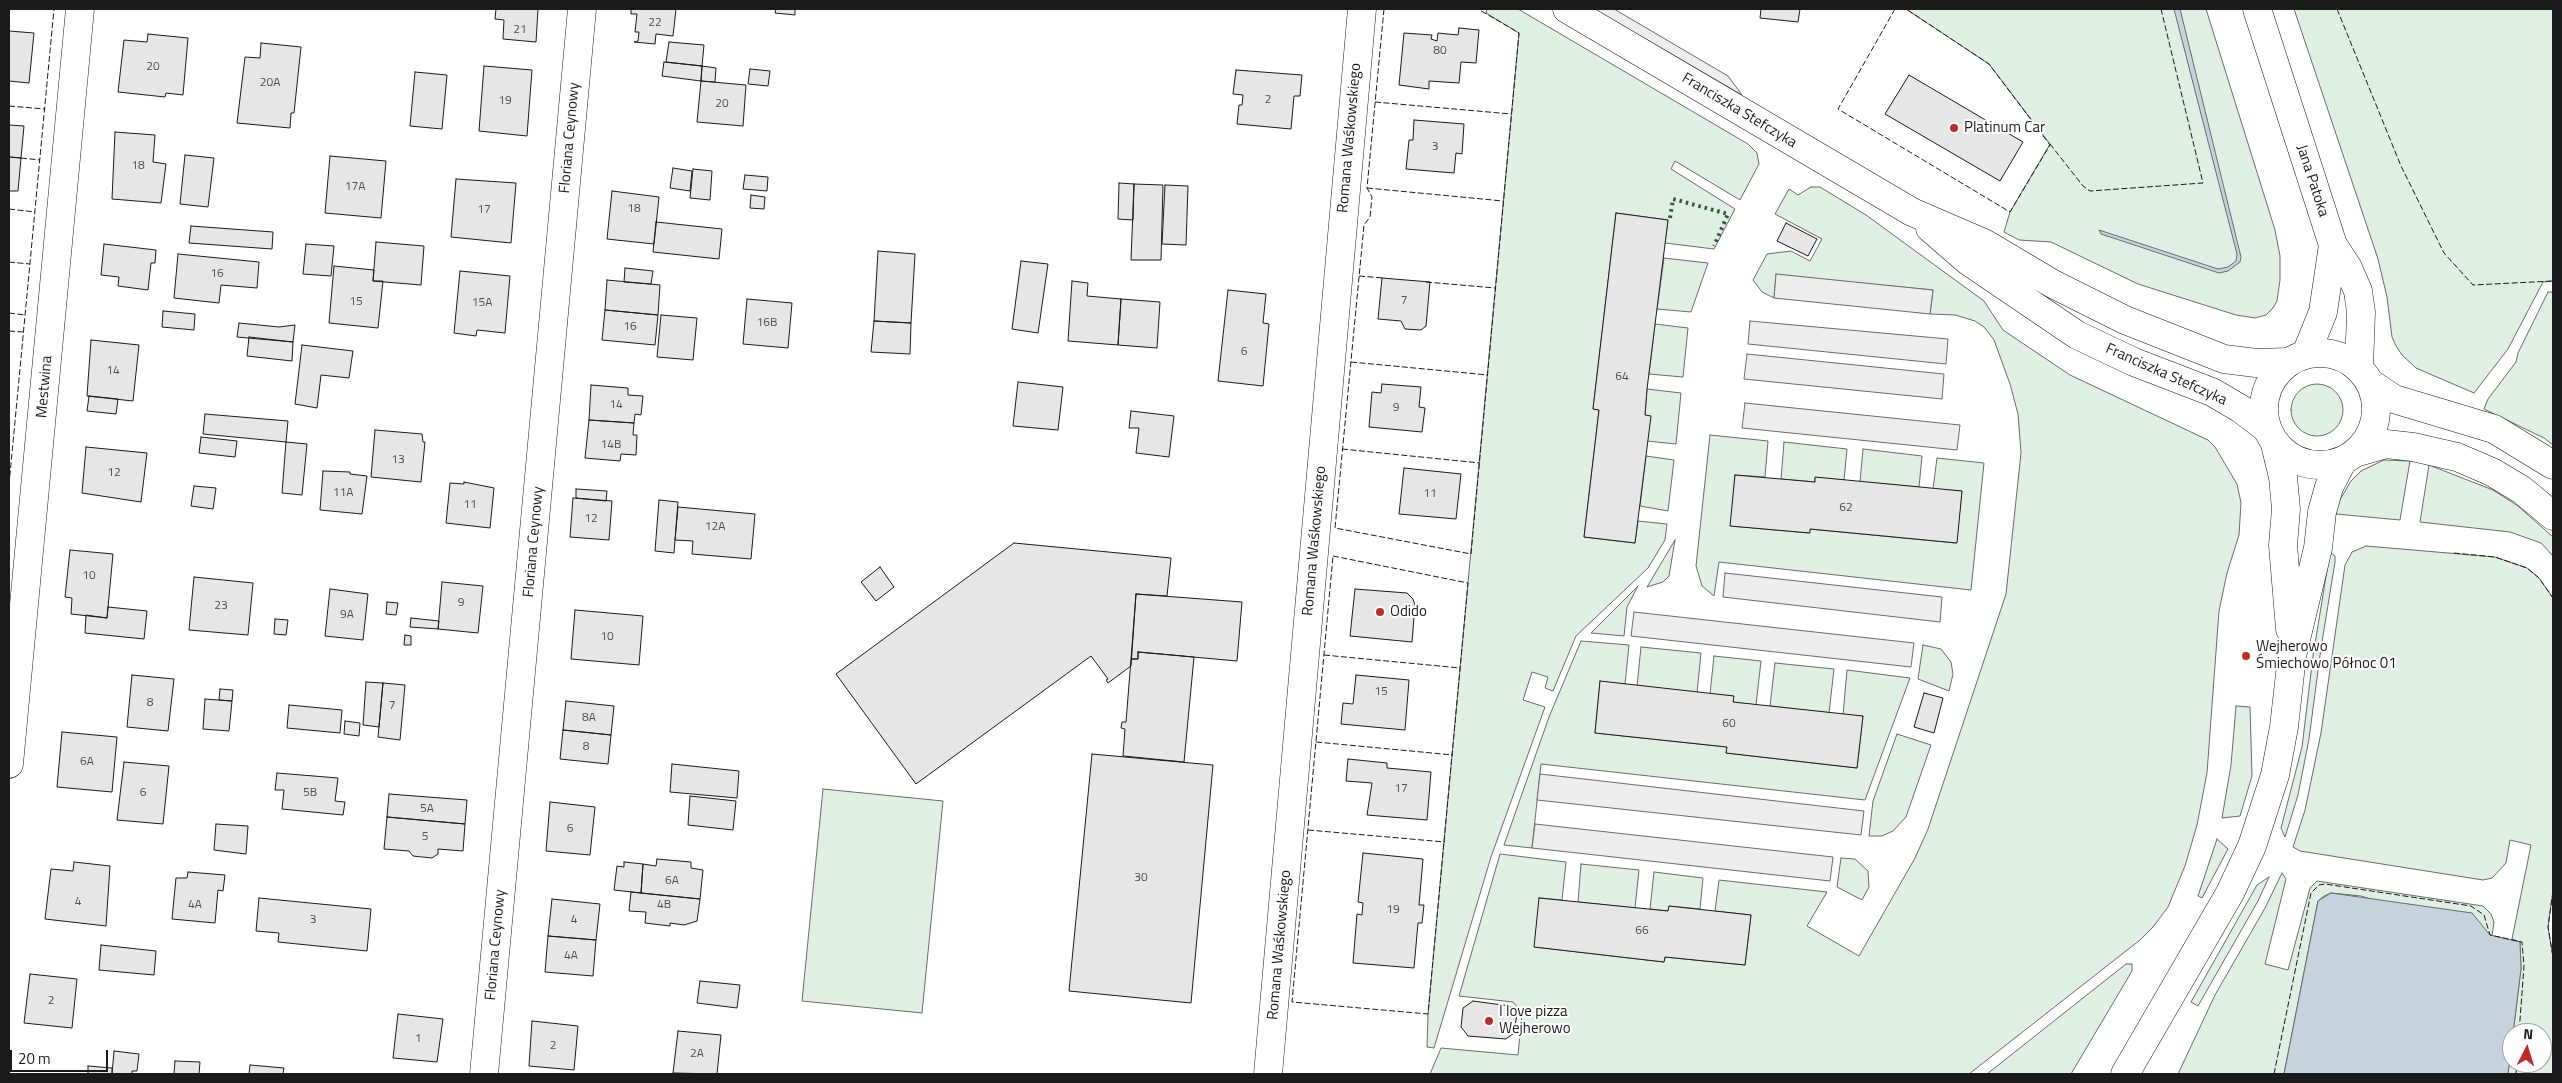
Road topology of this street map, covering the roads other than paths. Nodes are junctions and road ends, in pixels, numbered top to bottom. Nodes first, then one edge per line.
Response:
1 (80, 9) edge
2 (582, 9) edge
3 (1362, 9) edge
4 (1567, 9) edge
5 (2257, 9) edge
6 (1912, 212) junction
7 (2333, 245) junction
8 (2080, 298) junction
9 (2064, 326) junction
10 (2297, 358) junction
11 (2364, 376) junction
12 (2270, 436) junction
13 (2350, 456) junction
14 (2553, 465) edge
15 (2553, 516) edge
16 (2292, 656) junction
17 (9, 764) edge
18 (484, 1074) edge
19 (1268, 1074) edge
20 (2125, 1074) edge

1 - 17 street, Mestwina
2 - 18 street, Floriana Ceynowy
3 - 19 street, Romana Waśkowskiego
4 - 6 street, Franciszka Stefczyka
5 - 7 street, Jana Patoka
6 - 8 street, Franciszka Stefczyka
6 - 9 street, Franciszka Stefczyka
7 - 10 street, Jana Patoka
7 - 11 street
8 - 9 street
8 - 10 street, Franciszka Stefczyka
9 - 12 street, Franciszka Stefczyka
10 - 11 street
10 - 12 street
11 - 13 street
11 - 14 street
12 - 13 street
12 - 16 street
13 - 15 street
13 - 16 street
16 - 20 street

